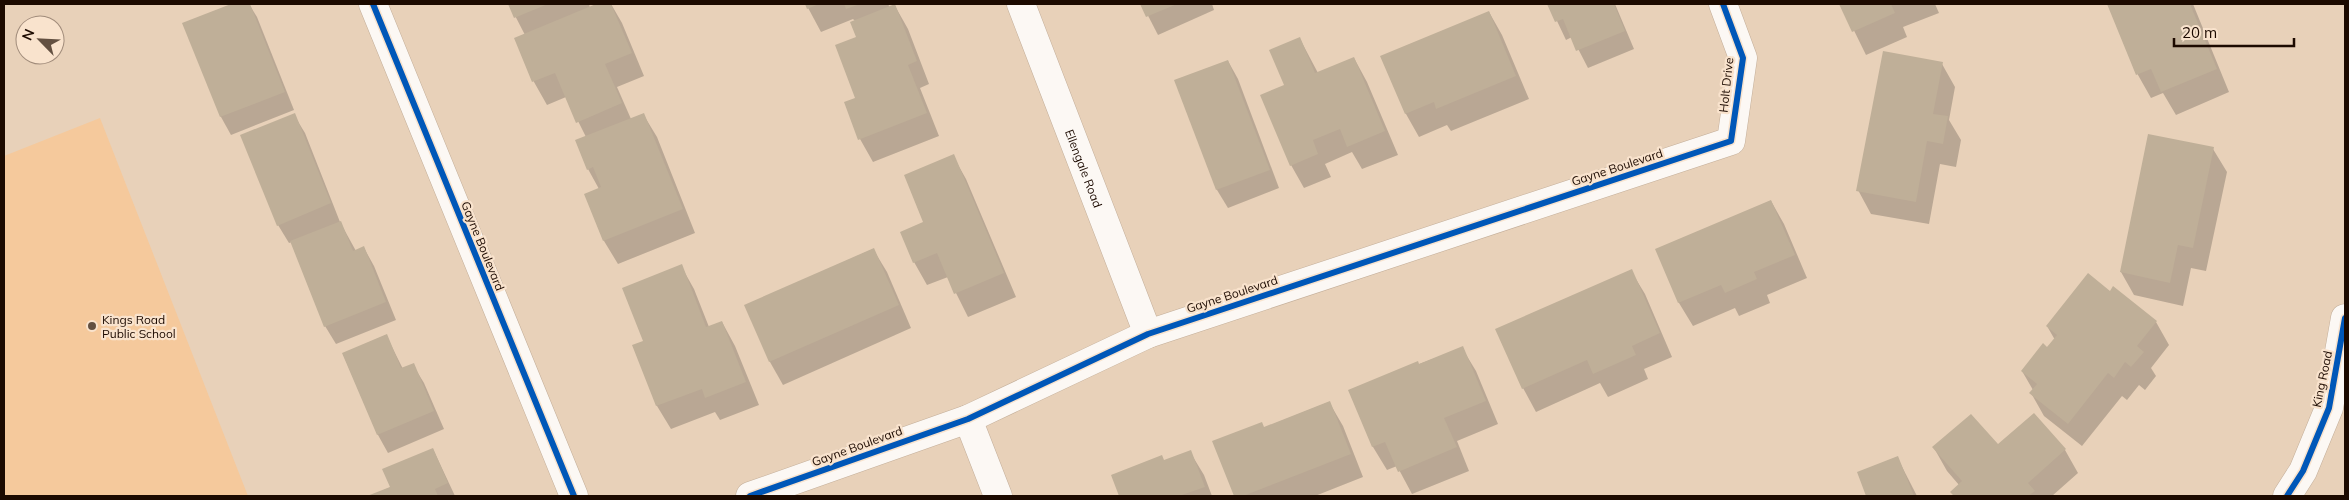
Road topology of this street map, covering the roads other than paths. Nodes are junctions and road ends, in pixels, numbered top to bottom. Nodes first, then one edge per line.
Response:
1 (373, 4) edge
2 (1021, 4) edge
3 (1723, 4) edge
4 (1732, 141) joint
5 (2345, 318) edge
6 (1148, 334) junction
7 (968, 419) junction
8 (574, 496) edge
9 (750, 496) edge
10 (998, 496) edge
11 (2287, 496) edge

1 - 8 street, Gayne Boulevard
2 - 6 street, Ellengale Road
3 - 4 street, Holt Drive
4 - 6 street, Gayne Boulevard
5 - 11 street, King Road
6 - 7 street, Gayne Boulevard
7 - 9 street, Gayne Boulevard
7 - 10 street

